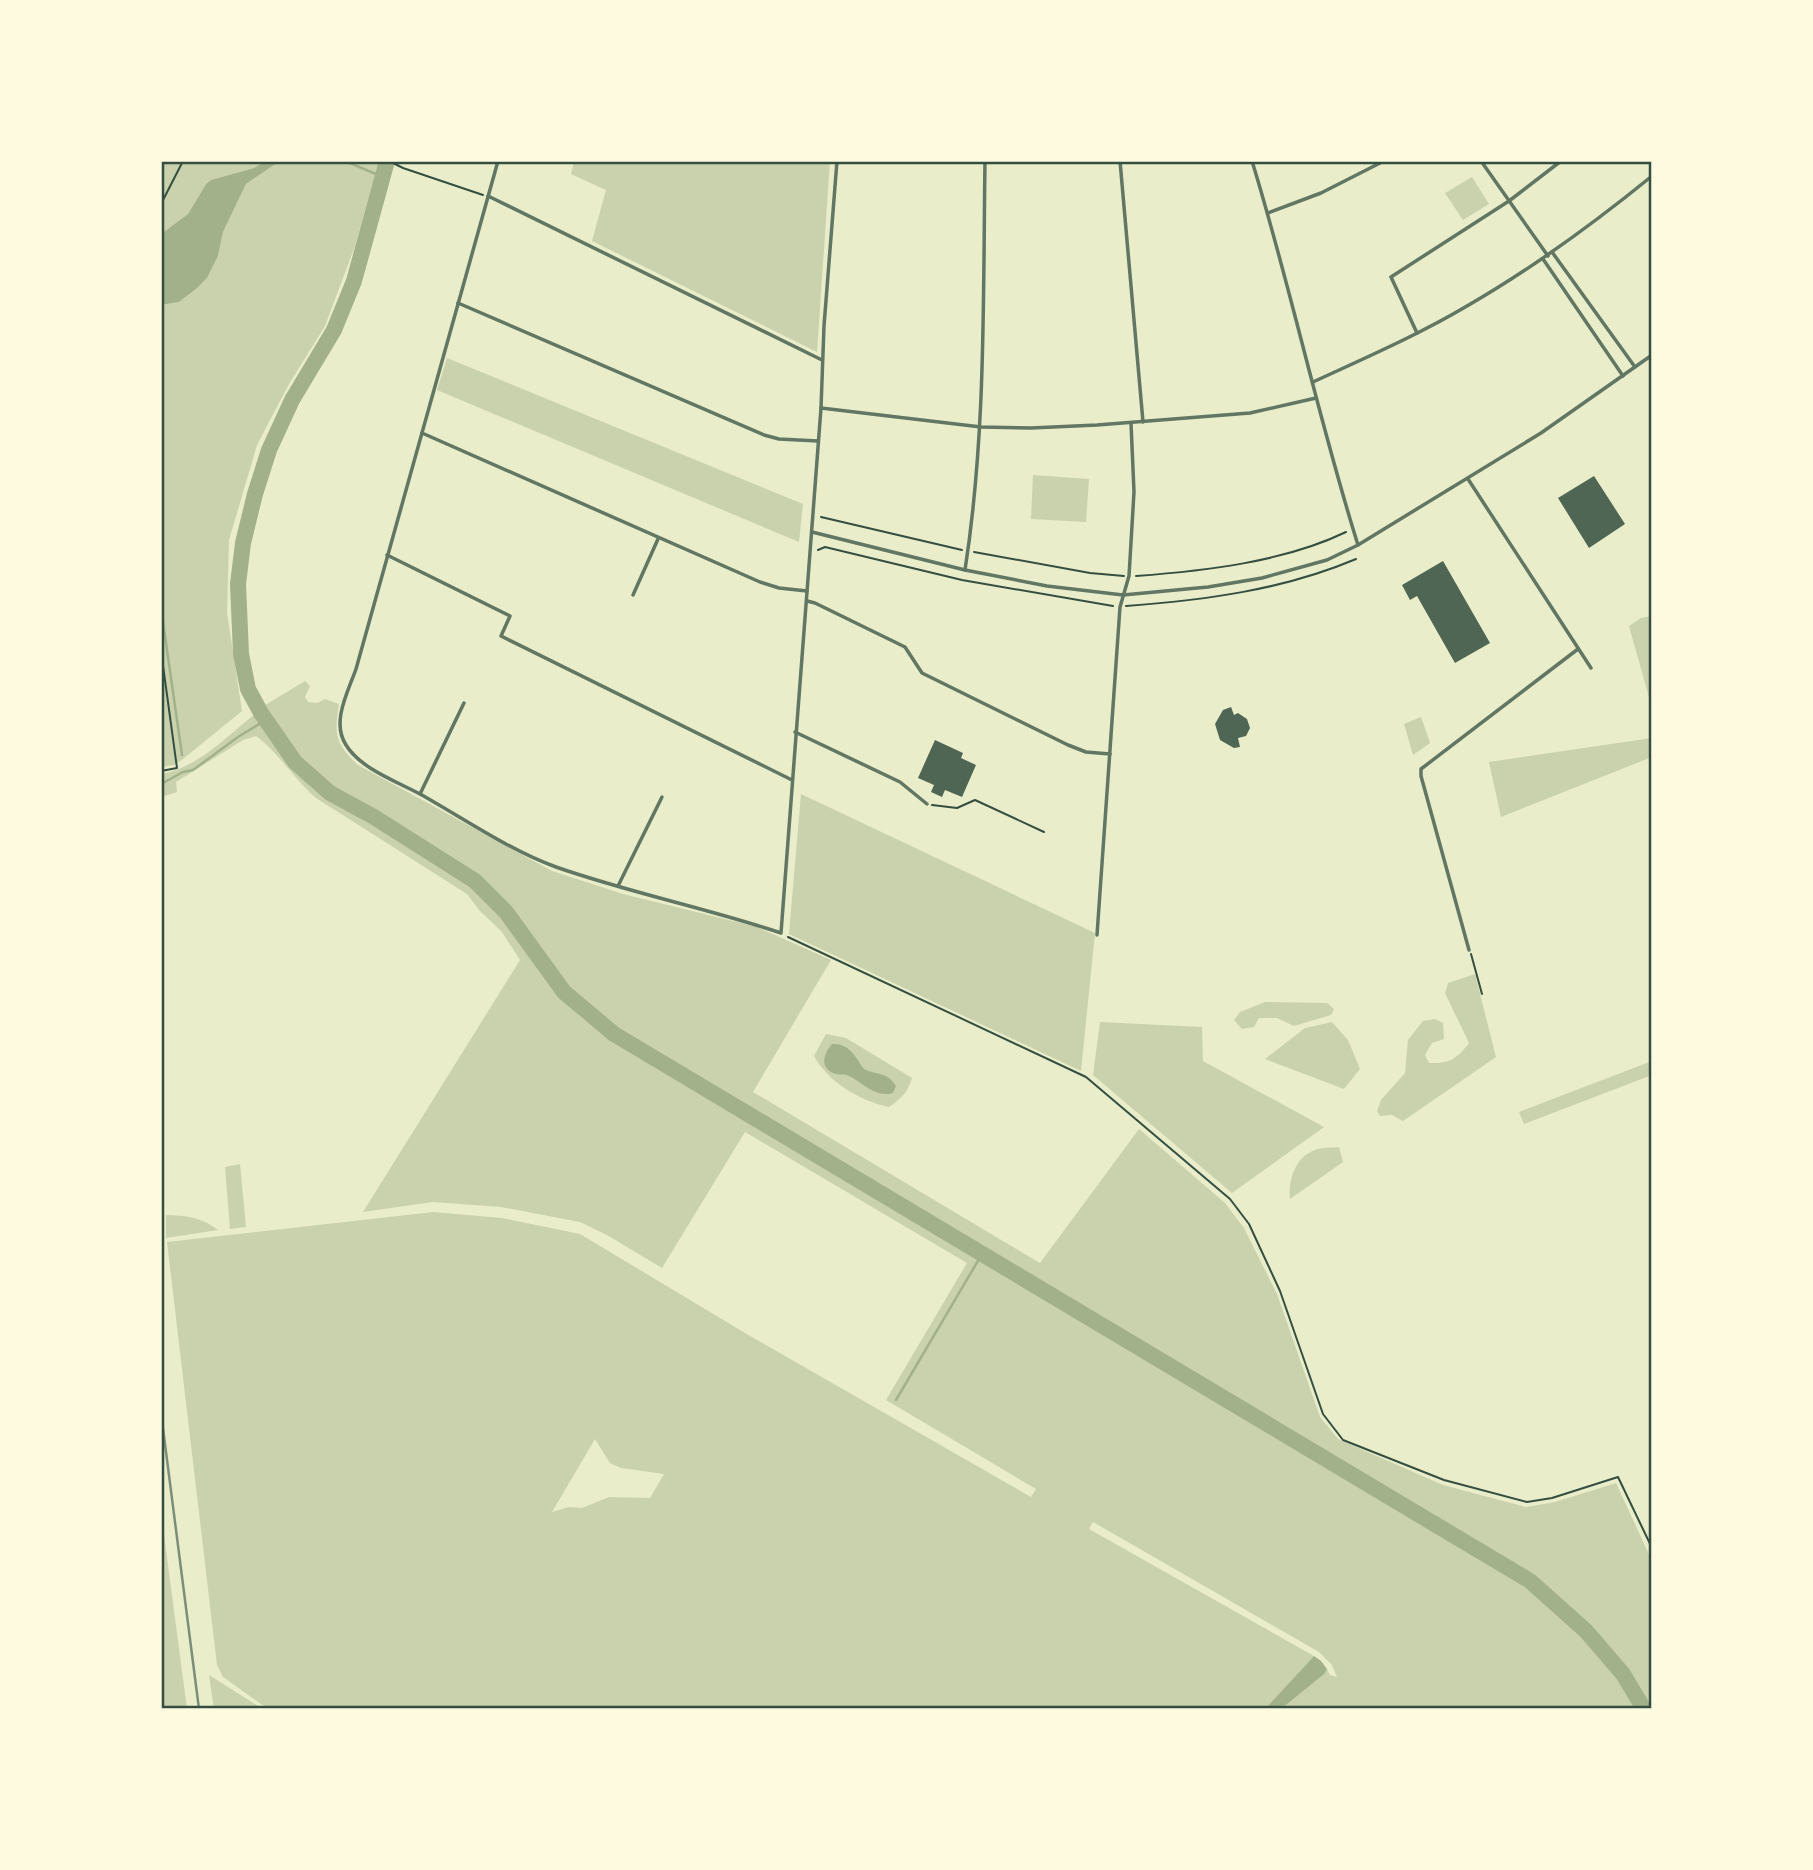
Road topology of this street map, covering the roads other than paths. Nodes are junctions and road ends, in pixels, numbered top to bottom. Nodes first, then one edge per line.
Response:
1 (498, 161) edge
2 (837, 161) edge
3 (985, 161) edge
4 (1120, 161) edge
5 (1251, 161) edge
6 (1384, 161) edge
7 (1481, 161) edge
8 (1561, 161) edge
9 (1652, 176) edge
10 (488, 196) junction
11 (1509, 201) junction
12 (1268, 213) junction
13 (1552, 253) junction
14 (1548, 256) junction
15 (1543, 259) junction
16 (458, 303) junction
17 (1418, 333) junction
18 (1652, 355) edge
19 (822, 360) junction
20 (1635, 367) junction
21 (1623, 376) junction
22 (1313, 382) junction
23 (1316, 398) junction
24 (821, 408) junction
25 (1143, 422) junction
26 (1131, 423) junction
27 (981, 427) junction
28 (421, 433) junction
29 (818, 441) junction
30 (1468, 479) junction
31 (812, 532) junction
32 (658, 539) junction
33 (1358, 545) junction
34 (387, 555) junction
35 (965, 570) junction
36 (807, 591) junction
37 (633, 595) dead end
38 (1123, 595) junction
39 (807, 601) junction
40 (1578, 649) junction
41 (1591, 668) dead end
42 (464, 703) dead end
43 (795, 732) junction
44 (1110, 754) junction
45 (792, 780) junction
46 (420, 794) junction
47 (662, 797) dead end
48 (927, 804) road end
49 (618, 886) junction
50 (1097, 935) dead end
51 (1469, 950) road end

1 - 10 street
2 - 19 street
3 - 27 street
4 - 25 street
5 - 12 street
6 - 12 street
7 - 11 street
8 - 11 street
9 - 13 street
10 - 16 street
10 - 19 street
11 - 14 street
11 - 17 street
12 - 22 street
13 - 14 street
13 - 20 street
14 - 15 street
15 - 17 street
15 - 21 street
16 - 28 street
16 - 29 street
17 - 22 street
18 - 20 street
19 - 24 street
20 - 21 street
21 - 30 street
22 - 23 street
23 - 25 street
23 - 33 street
24 - 27 street
24 - 29 street
25 - 26 street
26 - 27 street
26 - 38 street
27 - 35 street
28 - 32 street
28 - 34 street
29 - 31 street
30 - 33 street
30 - 40 street
31 - 35 street
31 - 36 street
32 - 36 street
32 - 37 street
33 - 38 street
34 - 45 street
34 - 46 street
35 - 38 street
36 - 39 street
38 - 44 street
39 - 43 street
39 - 44 street
40 - 41 street
40 - 51 street
42 - 46 street
43 - 45 street
43 - 48 street
44 - 50 street
45 - 49 street
46 - 49 street
47 - 49 street

